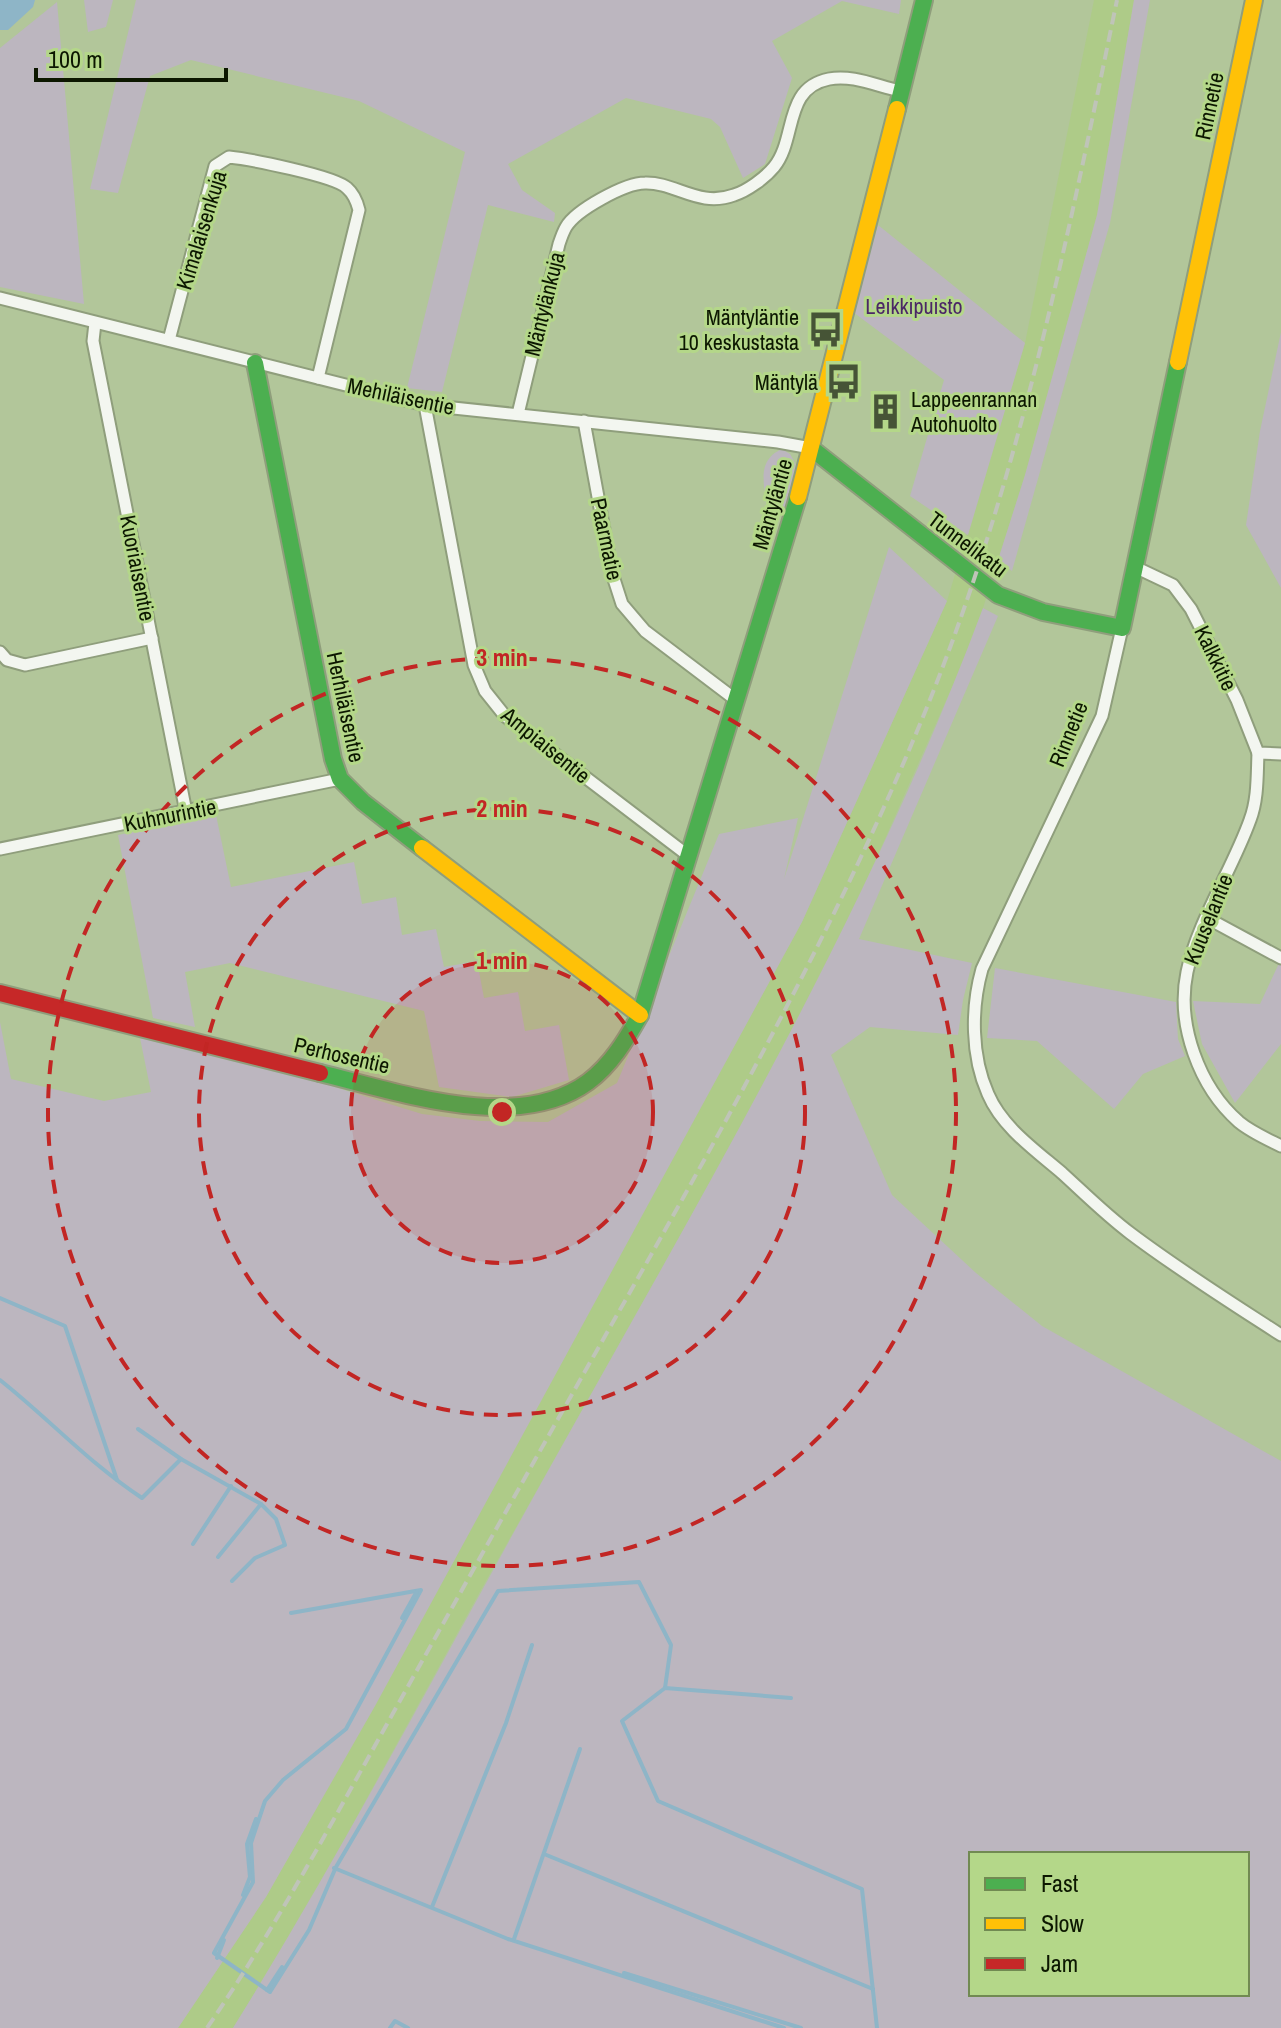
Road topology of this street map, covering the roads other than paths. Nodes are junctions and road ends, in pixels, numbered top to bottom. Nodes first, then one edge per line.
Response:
1 (924, 0) edge
2 (1254, 0) edge
3 (901, 91) junction
4 (0, 298) edge
5 (95, 323) junction
6 (169, 340) junction
7 (255, 363) junction
8 (318, 378) junction
9 (425, 405) junction
10 (518, 414) junction
11 (584, 421) junction
12 (811, 448) junction
13 (1135, 567) junction
14 (1122, 628) junction
15 (152, 638) junction
16 (0, 652) edge
17 (736, 700) junction
18 (1258, 753) junction
19 (1281, 754) edge
20 (340, 779) junction
21 (186, 812) junction
22 (0, 849) edge
23 (690, 857) junction
24 (1207, 918) junction
25 (1281, 958) edge
26 (0, 993) edge
27 (640, 1015) junction
28 (1281, 1146) edge
29 (1281, 1335) edge

1 - 3 street, Mäntyläntie
2 - 13 street, Rinnetie
3 - 10 street, Mäntylänkuja
3 - 12 street, Mäntyläntie
4 - 5 street, Mehiläisentie
5 - 6 street, Mehiläisentie
5 - 15 street, Kuoriaisentie
6 - 7 street, Mehiläisentie
6 - 8 street, Kimalaisenkuja
7 - 8 street, Mehiläisentie
7 - 20 street, Herhiläisentie
8 - 9 street, Mehiläisentie
9 - 10 street, Mehiläisentie
9 - 23 street, Ampiaisentie
10 - 11 street, Mehiläisentie
11 - 12 street, Mehiläisentie
11 - 17 street, Paarmatie
12 - 14 street, Tunnelikatu
12 - 17 street, Mäntyläntie
13 - 14 street, Rinnetie
13 - 18 street, Kalkkitie
14 - 29 street, Rinnetie
15 - 16 street
15 - 21 street, Kuoriaisentie
17 - 23 street, Mäntyläntie
18 - 19 street
18 - 24 street, Kuuselantie
20 - 21 street, Kuhnurintie
20 - 27 street, Herhiläisentie
21 - 22 street, Kuhnurintie
23 - 27 street, Mäntyläntie
24 - 25 street
24 - 28 street, Kuuselantie
26 - 27 street, Perhosentie

